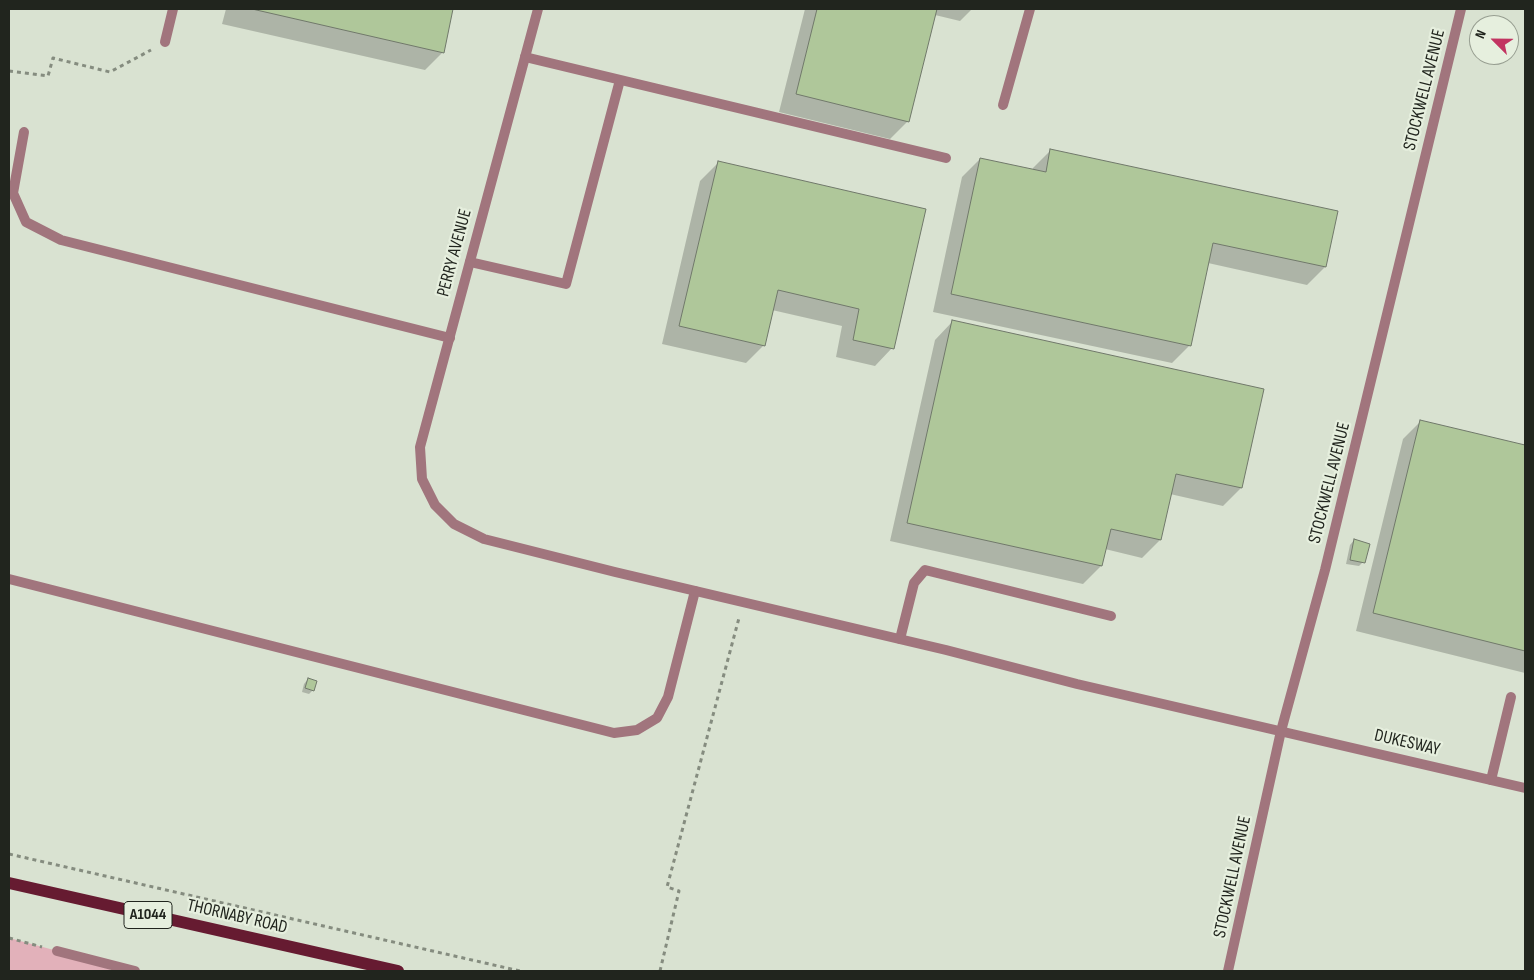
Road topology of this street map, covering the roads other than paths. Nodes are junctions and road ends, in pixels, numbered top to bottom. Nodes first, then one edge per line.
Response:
1 (174, 9) edge
2 (538, 9) edge
3 (1030, 9) edge
4 (1461, 9) edge
5 (166, 42) road end
6 (525, 57) junction
7 (620, 80) junction
8 (1003, 105) dead end
9 (24, 132) dead end
10 (946, 158) dead end
11 (470, 262) junction
12 (450, 338) junction
13 (9, 579) edge
14 (695, 591) junction
15 (1111, 616) dead end
16 (900, 639) junction
17 (1511, 697) dead end
18 (1281, 731) junction
19 (1491, 780) junction
20 (1525, 788) edge
21 (9, 882) edge
22 (57, 951) road end
23 (1230, 969) edge
24 (135, 971) edge
25 (398, 971) edge

1 - 5 street
2 - 6 street, PERRY AVENUE
3 - 8 street
4 - 18 street, STOCKWELL AVENUE
6 - 7 street
6 - 11 street, PERRY AVENUE
7 - 10 street
7 - 11 street
9 - 12 street
11 - 12 street, PERRY AVENUE
12 - 14 street, PERRY AVENUE
13 - 14 street
14 - 16 street, PERRY AVENUE
15 - 16 street
16 - 18 street, DUKESWAY
17 - 19 street
18 - 19 street, DUKESWAY
18 - 23 street, STOCKWELL AVENUE
19 - 20 street, DUKESWAY
21 - 25 main road, THORNABY ROAD / A1044
22 - 24 street

